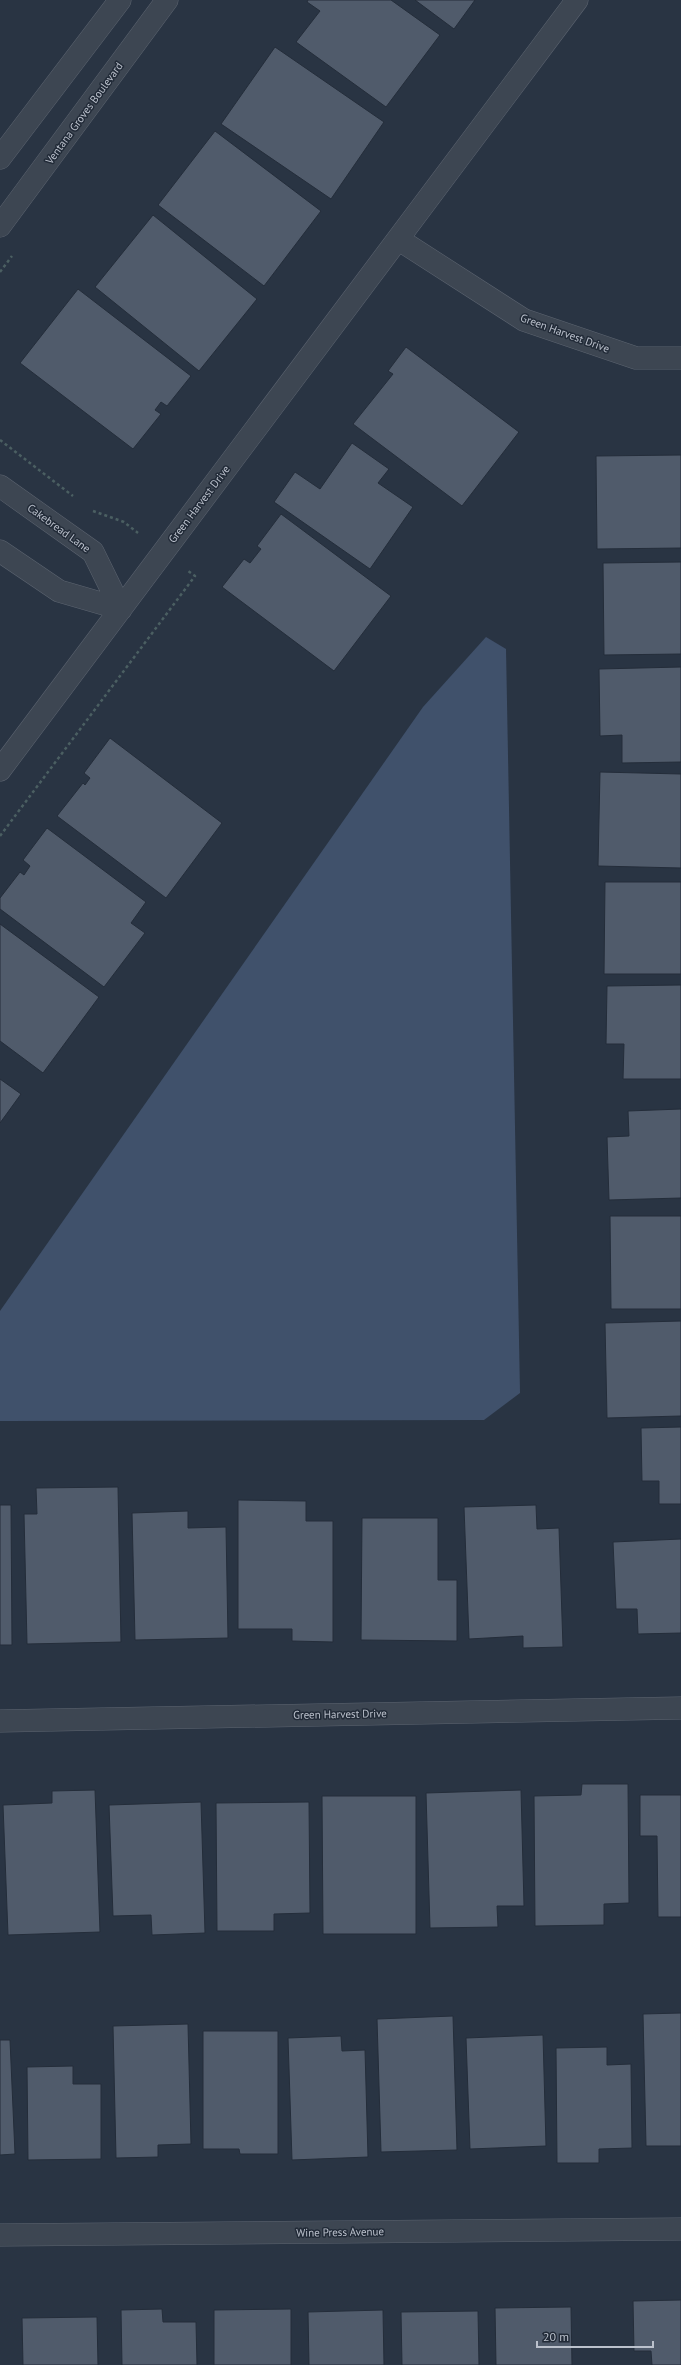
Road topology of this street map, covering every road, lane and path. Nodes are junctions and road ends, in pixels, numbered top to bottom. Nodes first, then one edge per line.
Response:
1 (120, 0) edge
2 (167, 0) edge
3 (577, 0) edge
4 (0, 158) edge
5 (0, 226) edge
6 (398, 239) junction
7 (681, 358) edge
8 (0, 486) edge
9 (0, 551) edge
10 (121, 609) junction
11 (0, 770) edge
12 (681, 1708) edge
13 (0, 1721) edge
14 (681, 2229) edge
15 (0, 2235) edge

1 - 4 street
2 - 5 street, Ventana Groves Boulevard
3 - 6 street, Green Harvest Drive
6 - 7 street, Green Harvest Drive
6 - 10 street, Green Harvest Drive
8 - 10 street, Cakebread Lane
9 - 10 street
10 - 11 street, Green Harvest Drive
12 - 13 street, Green Harvest Drive
14 - 15 street, Wine Press Avenue

